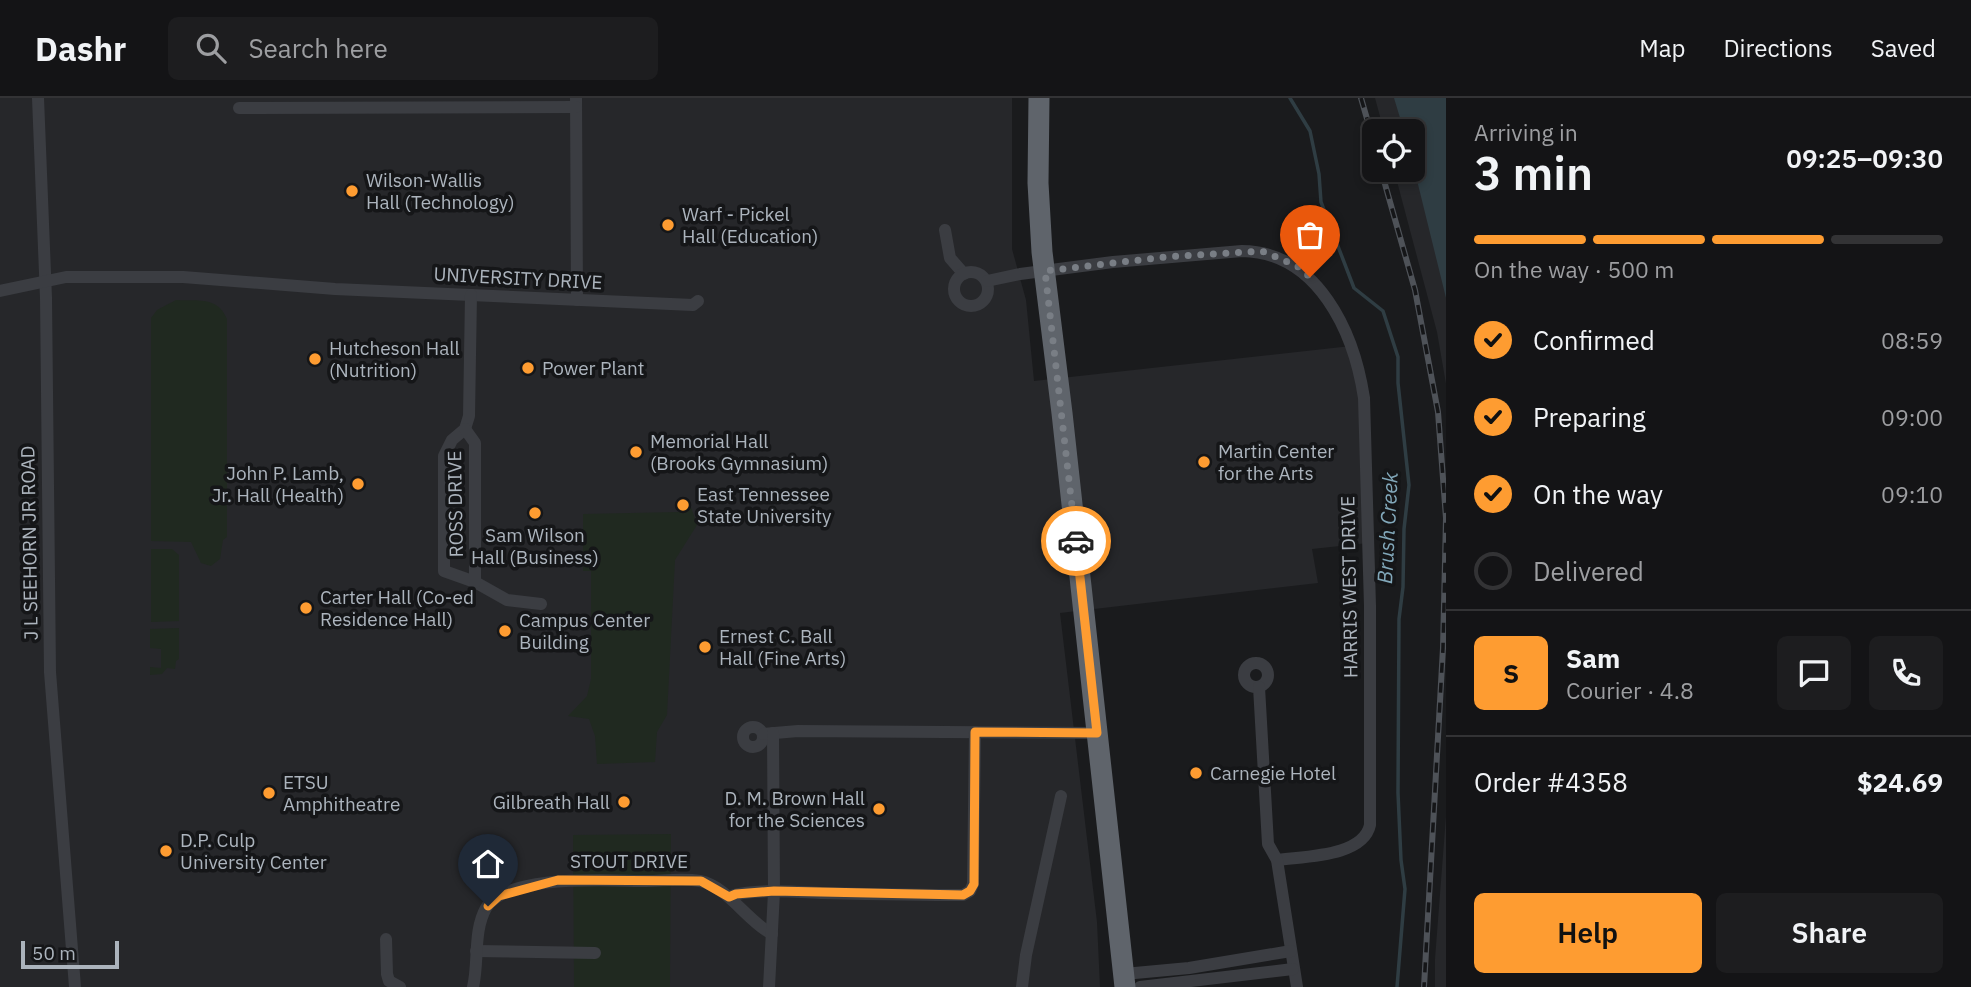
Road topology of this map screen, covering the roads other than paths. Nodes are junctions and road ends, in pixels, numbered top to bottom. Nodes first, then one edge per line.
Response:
1 (38, 98) edge
2 (1039, 98) edge
3 (576, 102) edge
4 (239, 108) dead end
5 (945, 230) dead end
6 (1045, 271) junction
7 (964, 274) junction
8 (44, 281) junction
9 (986, 281) junction
10 (0, 291) edge
11 (471, 295) junction
12 (577, 300) junction
13 (698, 301) dead end
14 (465, 429) junction
15 (475, 582) junction
16 (541, 604) dead end
17 (1259, 687) dead end
18 (975, 732) junction
19 (1097, 733) junction
20 (768, 734) junction
21 (1061, 796) dead end
22 (1277, 860) junction
23 (774, 891) junction
24 (729, 897) junction
25 (772, 934) junction
26 (386, 939) dead end
27 (476, 951) junction
28 (1291, 951) junction
29 (595, 953) dead end
30 (1293, 970) junction
31 (1130, 983) edge
32 (75, 987) edge
33 (400, 987) edge
34 (473, 987) edge
35 (769, 987) edge
36 (1022, 987) edge
37 (1297, 987) edge

1 - 8 street, J L SEEHORN JR ROAD
2 - 6 highway
3 - 4 street
3 - 12 street
5 - 7 street
6 - 9 street, HARRIS WEST DRIVE
6 - 19 highway
6 - 22 street, HARRIS WEST DRIVE
7 - 9 street
7 - 9 street
8 - 10 street
8 - 11 street, UNIVERSITY DRIVE
8 - 32 street, J L SEEHORN JR ROAD
11 - 12 street, UNIVERSITY DRIVE
11 - 14 street, ROSS DRIVE
12 - 13 street, UNIVERSITY DRIVE
14 - 15 street, ROSS DRIVE
14 - 15 street, ROSS DRIVE
15 - 16 street, ROSS DRIVE
17 - 22 street
18 - 19 street
18 - 20 street
18 - 23 street
19 - 31 highway
20 - 20 street
20 - 23 street
21 - 36 street
22 - 28 street
23 - 24 street
23 - 25 street
24 - 25 street, STOUT DRIVE
24 - 27 street, STOUT DRIVE
25 - 35 street
26 - 33 street
27 - 29 street
27 - 34 street, STOUT DRIVE
28 - 30 street
28 - 31 street
30 - 31 street
30 - 37 street

